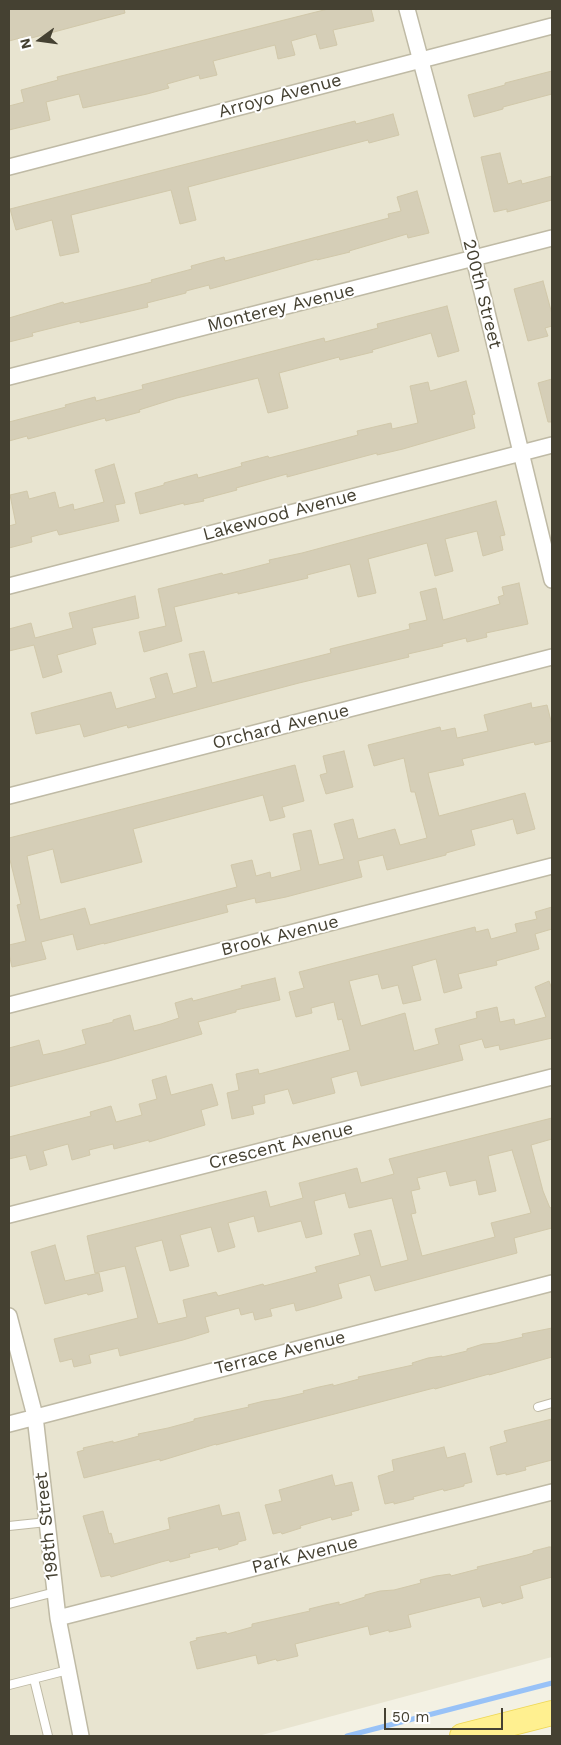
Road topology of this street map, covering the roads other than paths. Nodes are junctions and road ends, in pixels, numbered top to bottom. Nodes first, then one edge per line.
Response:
1 (407, 9) edge
2 (552, 26) edge
3 (420, 59) junction
4 (9, 167) edge
5 (552, 238) edge
6 (474, 259) junction
7 (9, 377) edge
8 (552, 445) edge
9 (520, 453) junction
10 (552, 580) edge
11 (9, 586) edge
12 (552, 657) edge
13 (9, 796) edge
14 (552, 866) edge
15 (9, 1006) edge
16 (552, 1077) edge
17 (9, 1215) edge
18 (552, 1283) edge
19 (9, 1319) edge
20 (552, 1403) edge
21 (538, 1407) dead end
22 (35, 1416) junction
23 (9, 1424) edge
24 (552, 1492) edge
25 (47, 1522) junction
26 (9, 1526) edge
27 (55, 1592) junction
28 (9, 1604) edge
29 (58, 1618) junction
30 (68, 1670) junction
31 (34, 1679) junction
32 (9, 1685) edge
33 (552, 1713) edge
34 (48, 1736) edge
35 (81, 1736) edge
36 (462, 1736) edge

1 - 3 street, 200th Street
2 - 3 street, Arroyo Avenue
3 - 4 street, Arroyo Avenue
3 - 6 street, 200th Street
5 - 6 street, Monterey Avenue
6 - 7 street, Monterey Avenue
6 - 9 street, 200th Street
8 - 9 street, Lakewood Avenue
9 - 10 street, 200th Street
9 - 11 street, Lakewood Avenue
12 - 13 street, Orchard Avenue
14 - 15 street, Brook Avenue
16 - 17 street, Crescent Avenue
18 - 22 street, Terrace Avenue
19 - 22 street, 198th Street
20 - 21 lane
22 - 23 street, Terrace Avenue
22 - 25 street, 198th Street
24 - 29 street, Park Avenue
25 - 26 lane
25 - 27 street, 198th Street
27 - 28 lane
27 - 29 street, 198th Street
29 - 30 street, 198th Street
30 - 31 lane
30 - 35 street, 198th Street
31 - 32 lane
31 - 34 lane
33 - 36 main road

